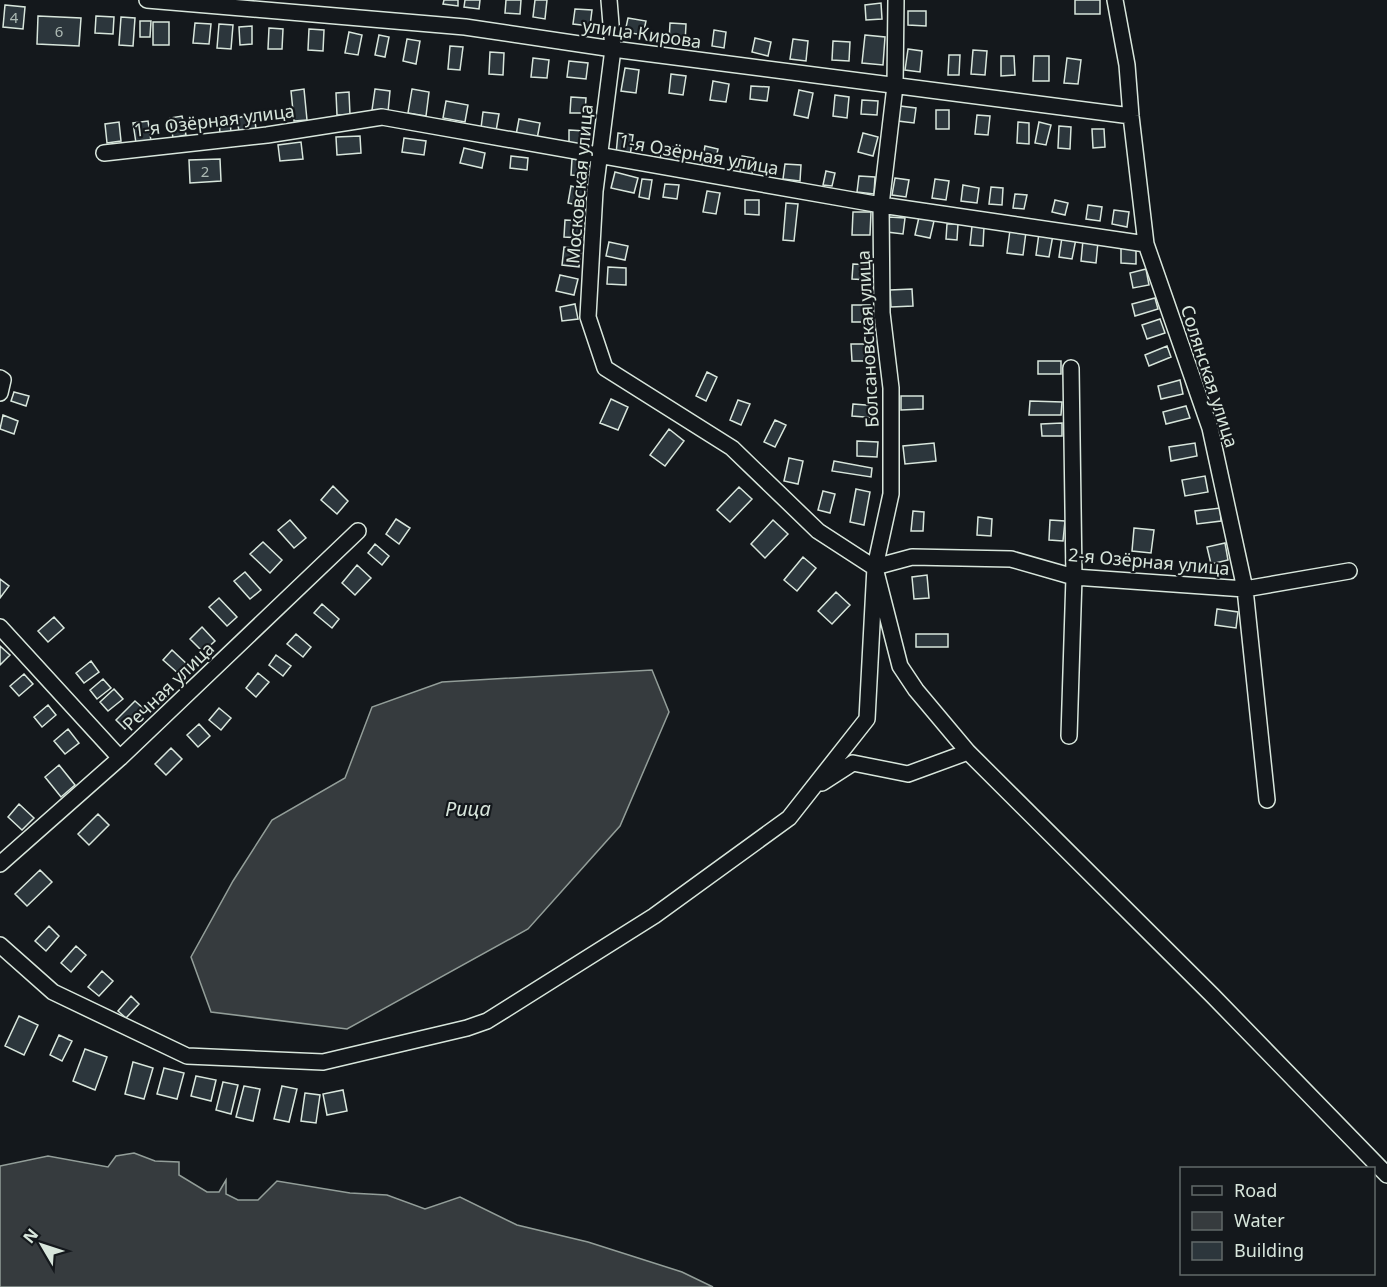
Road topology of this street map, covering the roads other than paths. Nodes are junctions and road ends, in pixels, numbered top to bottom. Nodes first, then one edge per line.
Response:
1 (147, 0) edge
2 (609, 0) edge
3 (896, 0) edge
4 (1115, 0) edge
5 (613, 49) junction
6 (895, 86) junction
7 (1131, 116) junction
8 (104, 153) dead end
9 (599, 157) junction
10 (882, 205) junction
11 (1146, 243) junction
12 (1071, 368) dead end
13 (0, 378) edge
14 (0, 393) edge
15 (358, 531) dead end
16 (875, 567) junction
17 (1349, 571) dead end
18 (1074, 577) junction
19 (1245, 589) junction
20 (0, 627) edge
21 (1069, 736) dead end
22 (968, 752) junction
23 (120, 758) junction
24 (812, 789) junction
25 (1267, 800) dead end
26 (0, 864) edge
27 (0, 945) edge
28 (1387, 1175) edge

1 - 5 street, улица Кирова
2 - 5 street, Московская улица
3 - 6 street, Болсановская улица
4 - 7 street, Солянская улица
5 - 6 street, улица Кирова
5 - 9 street, Московская улица
6 - 7 street, улица Кирова
6 - 10 street, Болсановская улица
7 - 11 street, Солянская улица
8 - 9 street, 1-я Озёрная улица
9 - 10 street, 1-я Озёрная улица
9 - 16 street, Московская улица
10 - 11 street, 1-я Озёрная улица
10 - 16 street, Болсановская улица
11 - 19 street, Солянская улица
12 - 18 street
13 - 14 street
15 - 23 street, Речная улица
16 - 18 street, 2-я Озёрная улица
16 - 22 street
16 - 24 street, Болсановская улица
17 - 19 street, 2-я Озёрная улица
18 - 19 street, 2-я Озёрная улица
18 - 21 street
19 - 25 street, Солянская улица
20 - 23 street
22 - 24 street
22 - 28 street
23 - 26 street, Речная улица
24 - 27 street, Болсановская улица

